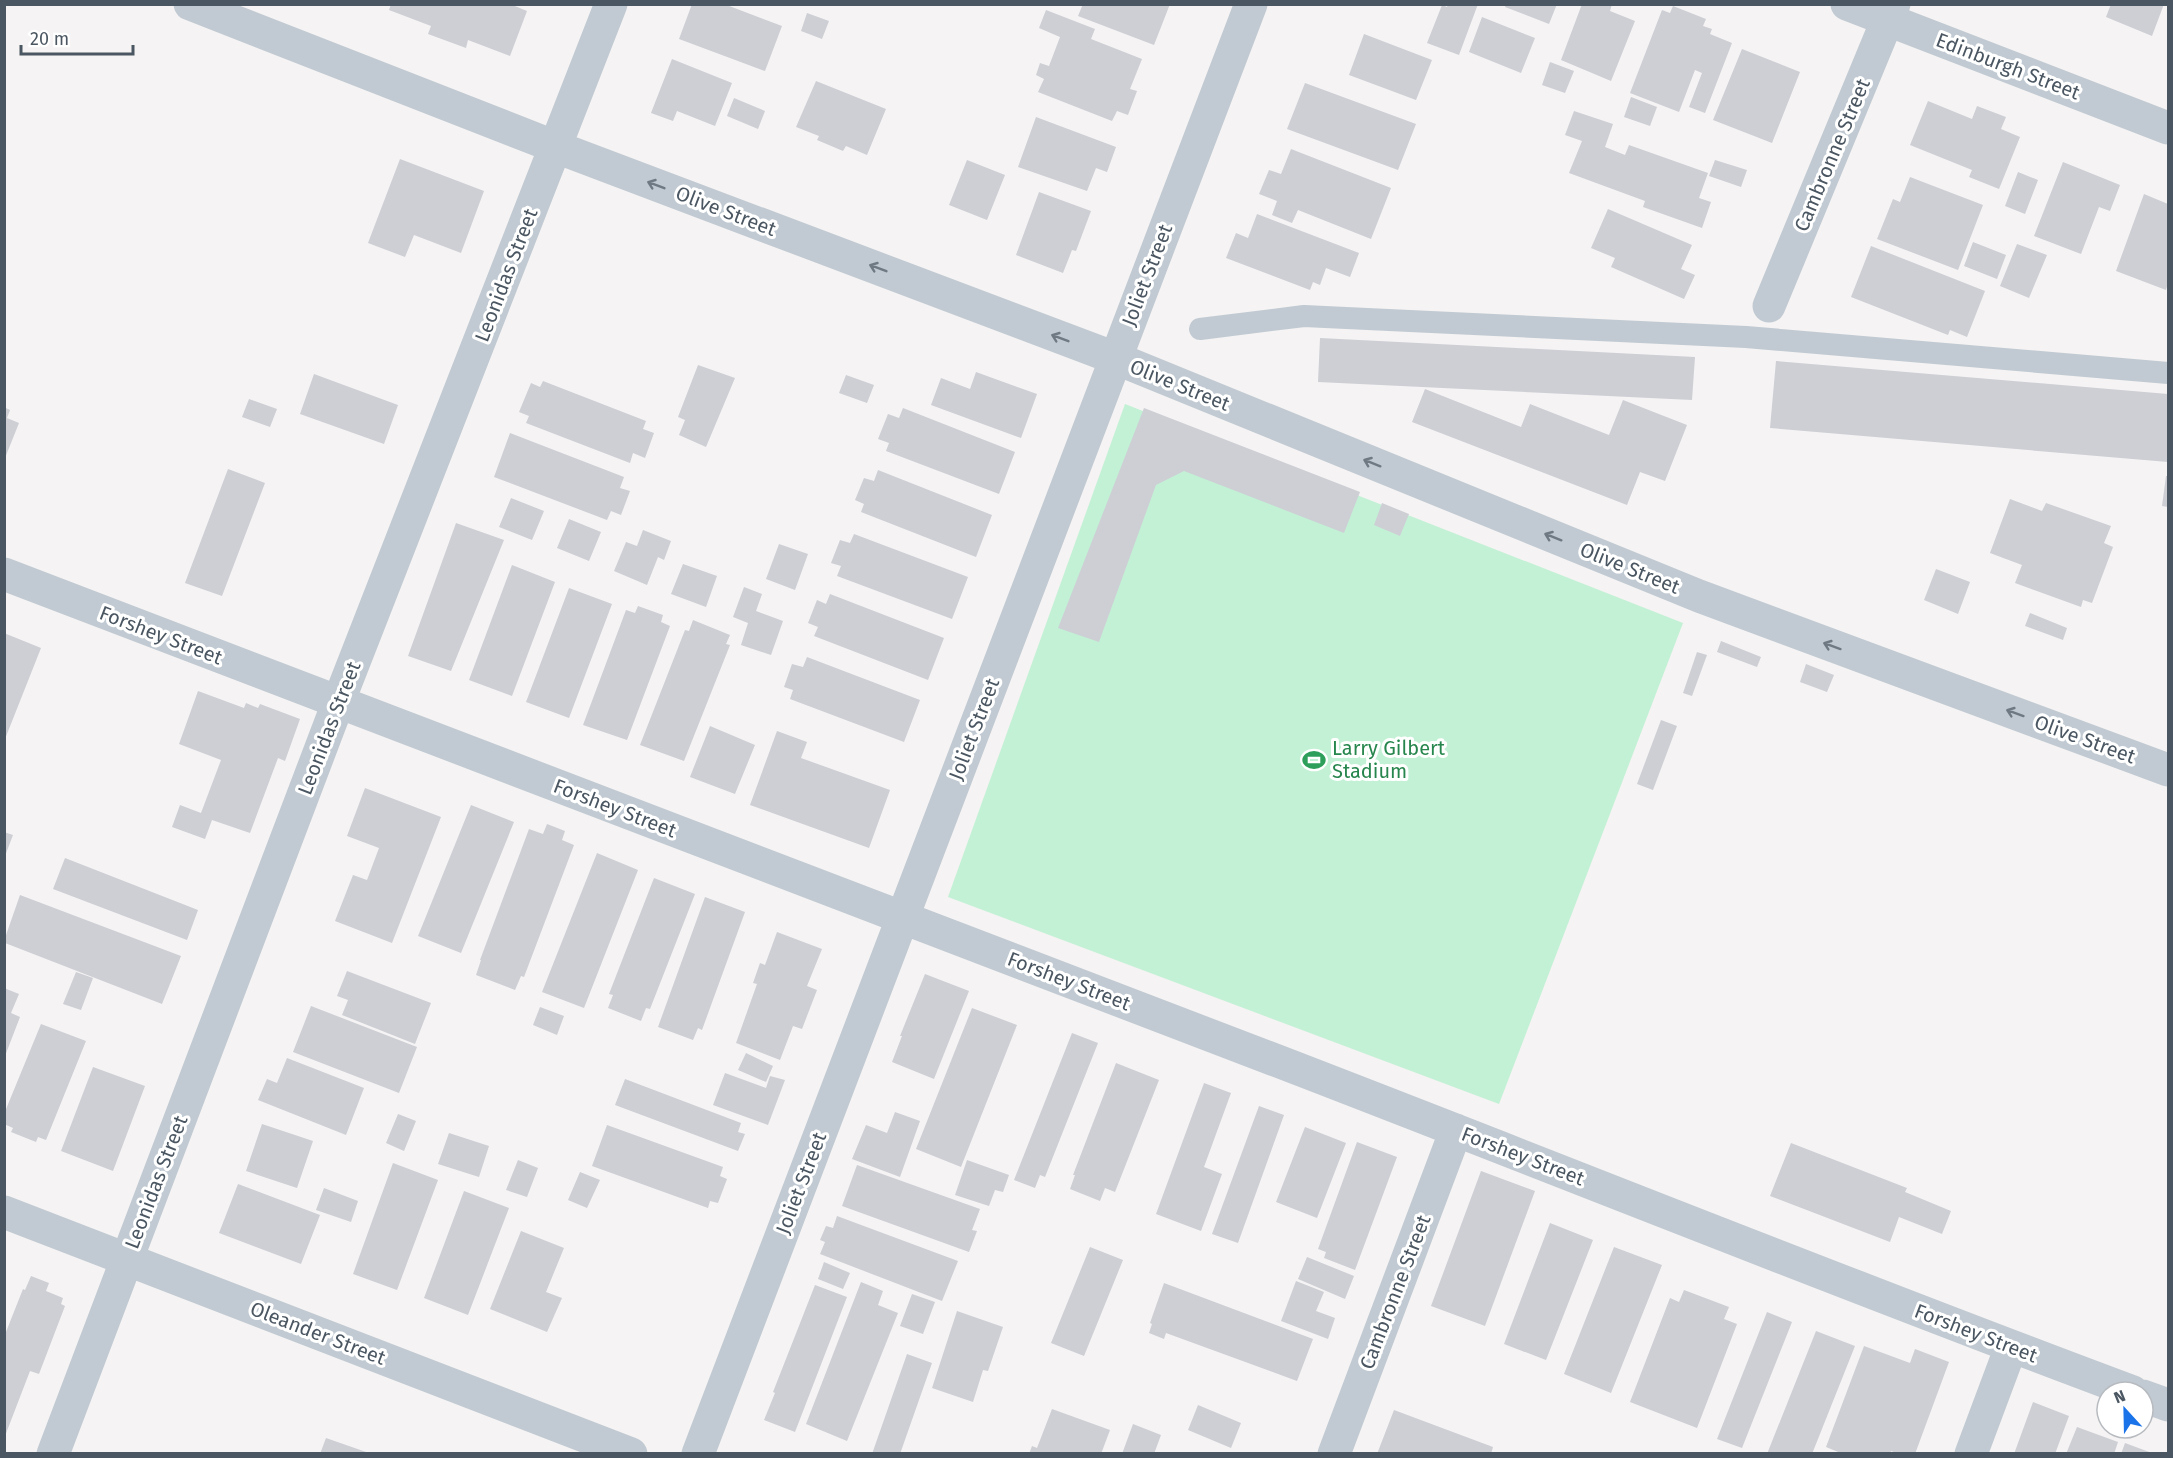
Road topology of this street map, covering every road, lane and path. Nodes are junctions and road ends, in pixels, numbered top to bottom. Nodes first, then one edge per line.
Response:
1 (190, 4) edge
2 (611, 4) edge
3 (1251, 4) edge
4 (1847, 4) edge
5 (1891, 13) edge
6 (2169, 128) edge
7 (556, 147) junction
8 (1769, 306) dead end
9 (1200, 329) dead end
10 (1115, 358) junction
11 (2169, 373) edge
12 (4, 574) edge
13 (338, 703) junction
14 (2169, 770) edge
15 (902, 917) junction
16 (1456, 1130) junction
17 (4, 1212) edge
18 (127, 1259) junction
19 (2011, 1347) junction
20 (2100, 1380) edge
21 (53, 1454) edge
22 (631, 1454) edge
23 (698, 1454) edge
24 (1334, 1454) edge
25 (1971, 1454) edge

1 - 7 street, Olive Street
2 - 7 street, Leonidas Street
3 - 10 street, Joliet Street
4 - 5 street, Edinburgh Street
5 - 6 street, Edinburgh Street
5 - 8 street, Cambronne Street
10 -> 7 street, Olive Street
7 - 13 street, Leonidas Street
9 - 11 lane
14 -> 10 street, Olive Street
10 - 15 street, Joliet Street
12 - 13 street, Forshey Street
13 - 15 street, Forshey Street
13 - 18 street, Leonidas Street
15 - 16 street, Forshey Street
15 - 23 street, Joliet Street
16 - 19 street, Forshey Street
16 - 24 street, Cambronne Street
17 - 18 street, Oleander Street
18 - 21 street, Leonidas Street
18 - 22 street, Oleander Street
19 - 20 street, Forshey Street
19 - 25 street

